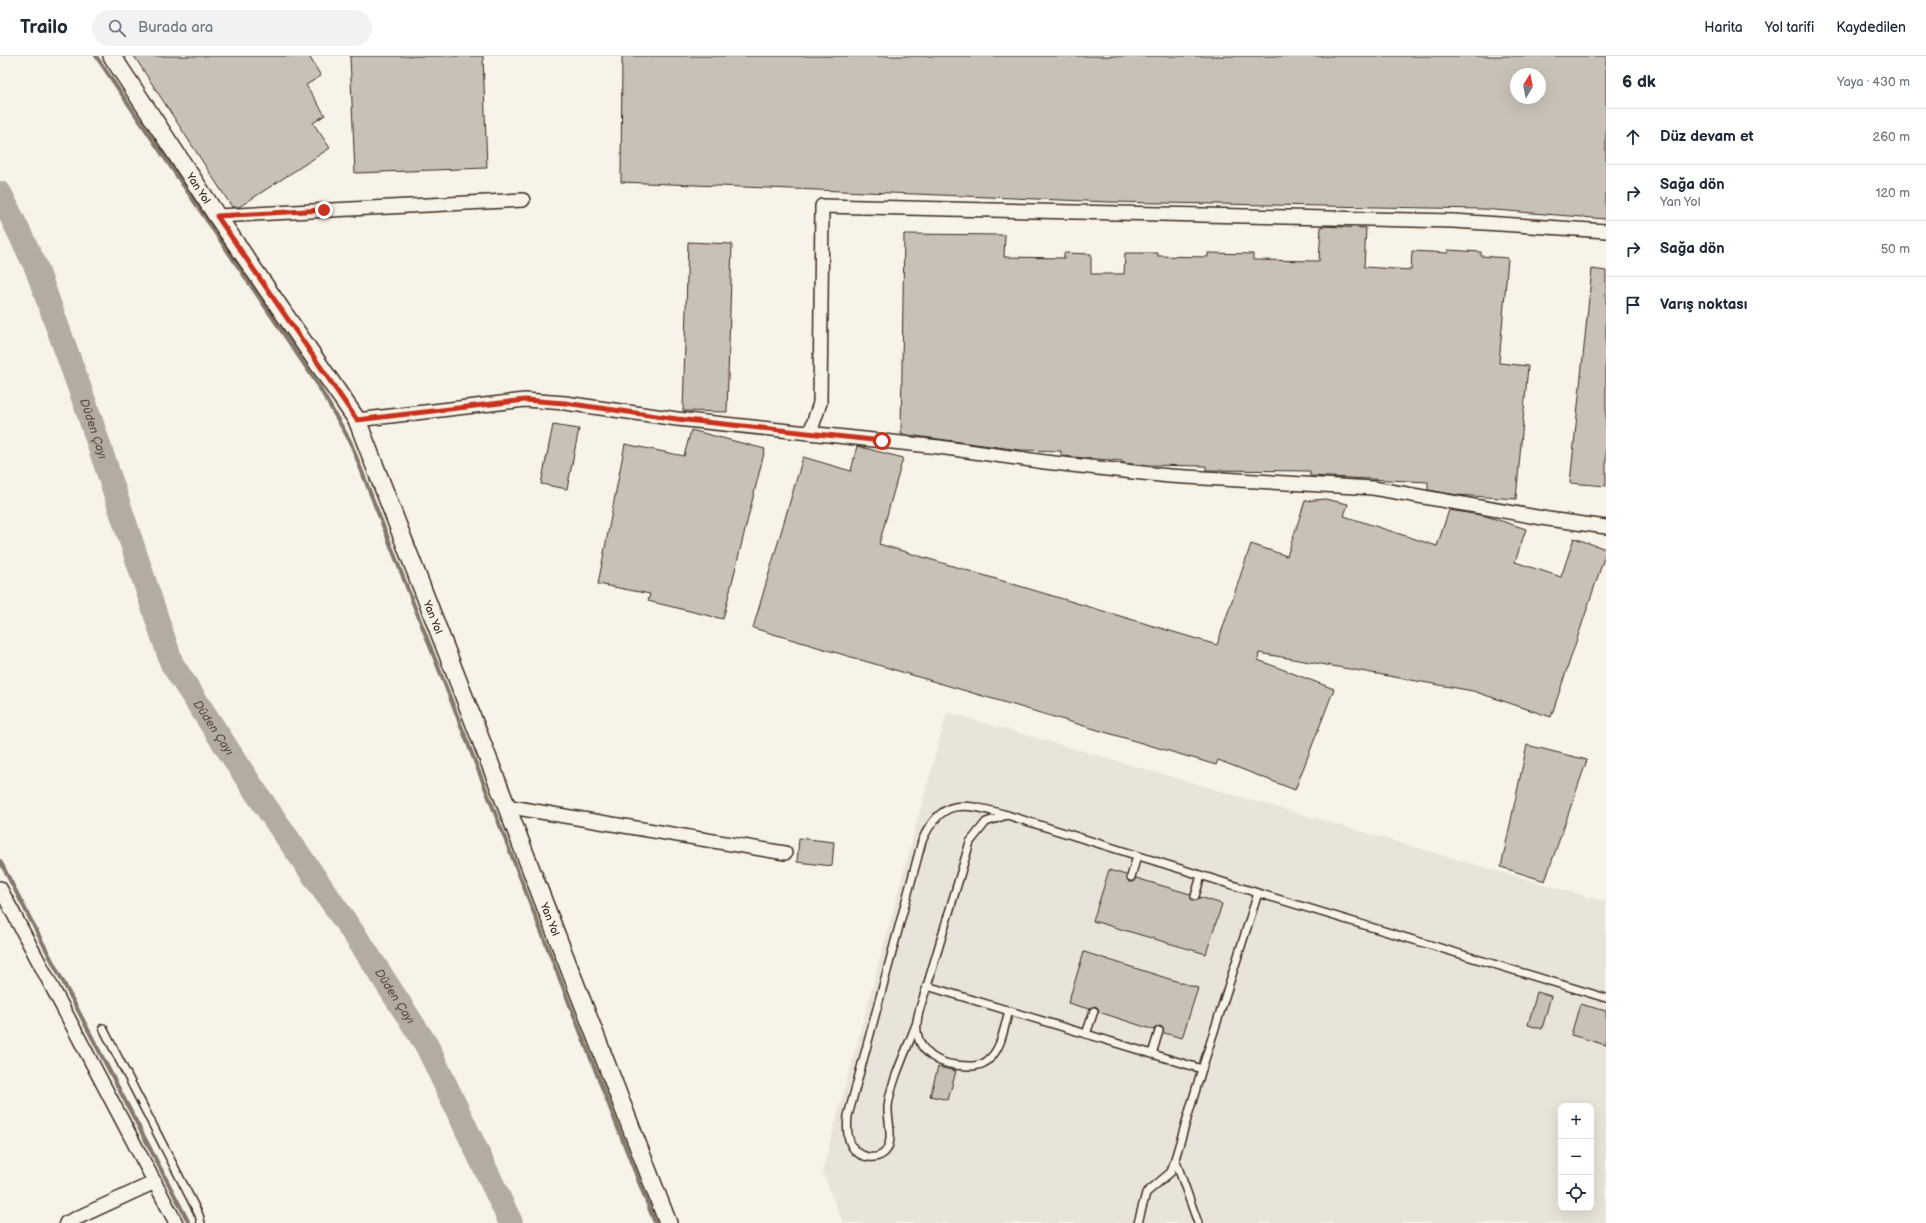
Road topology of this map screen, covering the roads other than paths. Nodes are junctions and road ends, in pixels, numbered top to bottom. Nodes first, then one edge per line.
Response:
1 (112, 56) edge
2 (523, 200) dead end
3 (217, 216) junction
4 (1606, 231) edge
5 (357, 420) junction
6 (810, 433) junction
7 (1606, 527) edge
8 (505, 806) junction
9 (1007, 815) junction
10 (785, 853) dead end
11 (1137, 856) junction
12 (1201, 876) junction
13 (1131, 877) dead end
14 (0, 888) edge
15 (1258, 893) junction
16 (1195, 896) dead end
17 (927, 986) junction
18 (1606, 998) edge
19 (1009, 1011) junction
20 (1094, 1011) dead end
21 (917, 1022) junction
22 (103, 1028) dead end
23 (1159, 1031) dead end
24 (1086, 1034) junction
25 (1152, 1054) junction
26 (1202, 1069) junction
27 (1175, 1158) junction
28 (155, 1182) junction
29 (66, 1223) edge
30 (176, 1223) edge
31 (201, 1223) edge
32 (668, 1223) edge
33 (1138, 1223) edge
34 (1198, 1223) edge

1 - 3 street, Yan Yol
2 - 3 street
3 - 5 street, Yan Yol
4 - 6 street
5 - 6 street
5 - 8 street, Yan Yol
6 - 7 street
8 - 10 street
8 - 32 street, Yan Yol
9 - 11 lane
9 - 17 lane
9 - 21 lane
11 - 12 lane
11 - 13 lane
12 - 15 lane
12 - 16 lane
14 - 28 street
15 - 18 lane
15 - 26 lane
17 - 19 lane
17 - 21 lane
19 - 21 lane
19 - 24 lane
20 - 24 lane
22 - 31 lane
23 - 25 lane
24 - 25 lane
25 - 26 lane
26 - 27 lane
27 - 33 lane
27 - 34 lane
28 - 29 street
28 - 30 street

